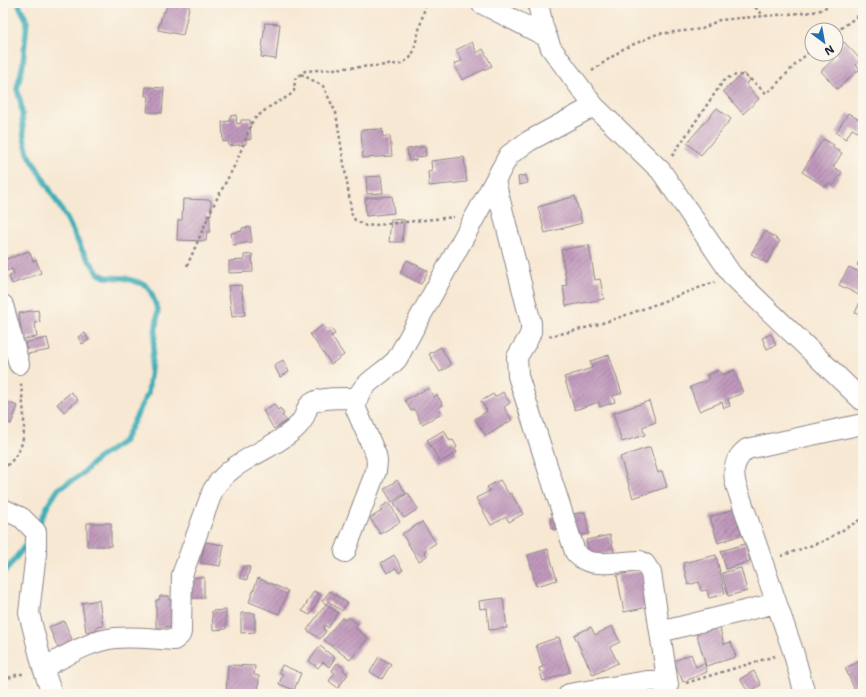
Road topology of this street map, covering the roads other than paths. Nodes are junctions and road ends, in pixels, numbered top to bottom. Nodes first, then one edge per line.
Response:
1 (481, 3) edge
2 (538, 3) edge
3 (547, 37) junction
4 (594, 106) junction
5 (494, 181) junction
6 (3, 305) edge
7 (19, 364) road end
8 (356, 398) junction
9 (863, 400) edge
10 (863, 424) edge
11 (3, 509) edge
12 (345, 552) dead end
13 (776, 603) junction
14 (660, 632) junction
15 (43, 668) junction
16 (52, 694) edge
17 (569, 694) edge
18 (805, 694) edge

1 - 3 street
2 - 3 street
3 - 4 street
4 - 5 street
4 - 9 street
5 - 8 street
5 - 14 street
6 - 7 street
8 - 12 street
8 - 15 street
10 - 13 street
11 - 15 street
13 - 14 street
13 - 18 street
14 - 17 street
15 - 16 street

